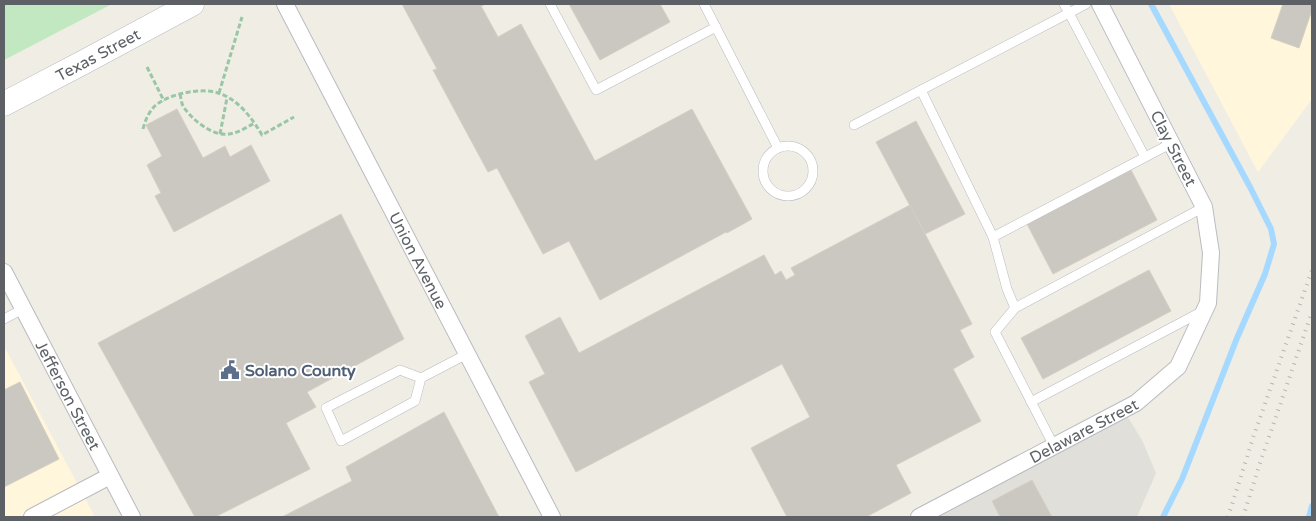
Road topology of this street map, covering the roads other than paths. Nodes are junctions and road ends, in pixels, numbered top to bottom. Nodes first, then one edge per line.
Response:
1 (192, 4) edge
2 (285, 4) edge
3 (550, 4) edge
4 (704, 4) edge
5 (1064, 4) edge
6 (1086, 4) edge
7 (1100, 4) edge
8 (1069, 13) junction
9 (716, 27) junction
10 (921, 90) junction
11 (4, 104) edge
12 (854, 125) dead end
13 (1172, 143) junction
14 (778, 148) junction
15 (1145, 158) junction
16 (1204, 207) junction
17 (993, 238) junction
18 (4, 272) edge
19 (1207, 306) junction
20 (1015, 308) junction
21 (23, 309) junction
22 (4, 319) edge
23 (467, 354) junction
24 (421, 378) junction
25 (1031, 402) junction
26 (1054, 446) junction
27 (110, 476) junction
28 (32, 517) edge
29 (132, 517) edge
30 (552, 517) edge
31 (919, 517) edge

1 - 11 main road, Texas Street
2 - 23 street, Union Avenue
3 - 9 lane
4 - 9 lane
5 - 8 lane
6 - 8 lane
7 - 13 street, Clay Street
8 - 10 lane
8 - 15 lane
9 - 14 lane
10 - 12 lane
10 - 17 lane
13 - 15 lane
13 - 16 street, Clay Street
14 - 14 lane
15 - 17 lane
16 - 19 street, Clay Street
16 - 20 lane
17 - 20 lane
18 - 21 street, Jefferson Street
19 - 25 lane
19 - 26 street, Delaware Street
20 - 25 lane
21 - 22 lane
21 - 27 street, Jefferson Street
23 - 24 lane
23 - 30 street, Union Avenue
24 - 24 lane
25 - 26 lane
26 - 31 street, Delaware Street
27 - 28 street
27 - 29 street, Jefferson Street

